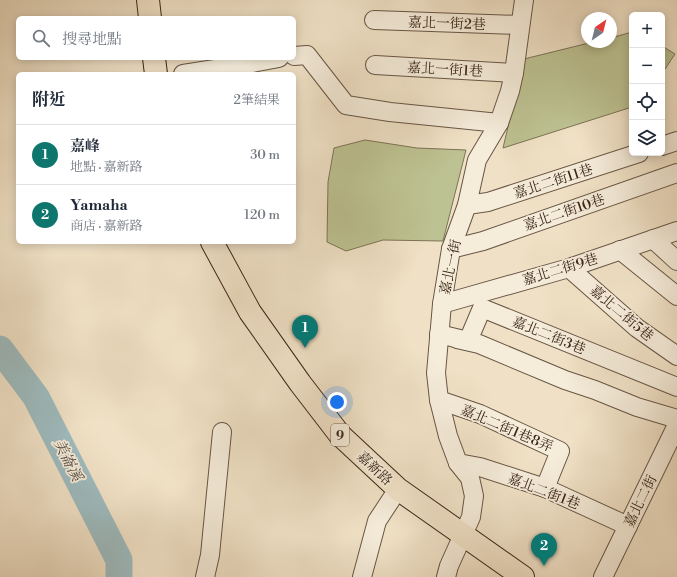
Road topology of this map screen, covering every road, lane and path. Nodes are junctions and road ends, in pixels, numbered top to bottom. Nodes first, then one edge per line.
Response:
1 (148, 0) edge
2 (524, 0) edge
3 (150, 16) edge
4 (374, 20) dead end
5 (520, 25) junction
6 (301, 55) edge
7 (154, 60) edge
8 (268, 60) edge
9 (375, 65) dead end
10 (156, 72) edge
11 (196, 72) edge
12 (514, 73) junction
13 (499, 123) junction
14 (677, 141) edge
15 (665, 145) edge
16 (630, 156) edge
17 (677, 173) edge
18 (467, 205) junction
19 (677, 231) edge
20 (653, 239) junction
21 (213, 244) edge
22 (451, 249) junction
23 (620, 250) junction
24 (677, 261) edge
25 (569, 268) junction
26 (677, 296) edge
27 (442, 304) junction
28 (438, 334) junction
29 (677, 356) edge
30 (677, 387) edge
31 (439, 400) junction
32 (677, 419) edge
33 (677, 425) edge
34 (222, 432) dead end
35 (458, 463) junction
36 (545, 488) junction
37 (398, 489) junction
38 (628, 526) junction
39 (462, 535) junction
40 (205, 577) edge
41 (362, 577) edge
42 (446, 577) edge
43 (523, 577) edge
44 (603, 577) edge

1 - 3 main road
2 - 5 street, 嘉北一街
4 - 5 street, 嘉北一街2巷
5 - 12 street, 嘉北一街
6 - 13 street
7 - 10 main road
8 - 11 street
9 - 12 street, 嘉北一街1巷
12 - 13 street, 嘉北一街
13 - 18 street, 嘉北一街
14 - 15 street
16 - 18 street, 嘉北二街11巷
17 - 22 street, 嘉北二街10巷
18 - 22 street, 嘉北一街
19 - 20 street, 嘉北二街9巷
20 - 23 street, 嘉北二街9巷
20 - 24 street
21 - 37 main road, 嘉新路 / 9
22 - 27 street, 嘉北一街
23 - 25 street, 嘉北二街9巷
23 - 26 street
25 - 27 street, 嘉北二街9巷
25 - 29 street, 嘉北二街5巷
27 - 28 street, 嘉北一街
28 - 30 street, 嘉北二街3巷
28 - 31 street, 嘉北一街
28 - 32 street
31 - 35 street, 嘉北一街
31 - 36 street, 嘉北二街1巷8弄
33 - 38 street, 嘉北二街
34 - 40 street
35 - 36 street, 嘉北二街1巷
35 - 39 street, 嘉北一街
36 - 38 street, 嘉北二街1巷
37 - 39 main road, 嘉新路 / 9
37 - 41 street
38 - 44 street, 嘉北二街
39 - 42 street, 嘉北一街
39 - 43 main road, 嘉新路 / 9

